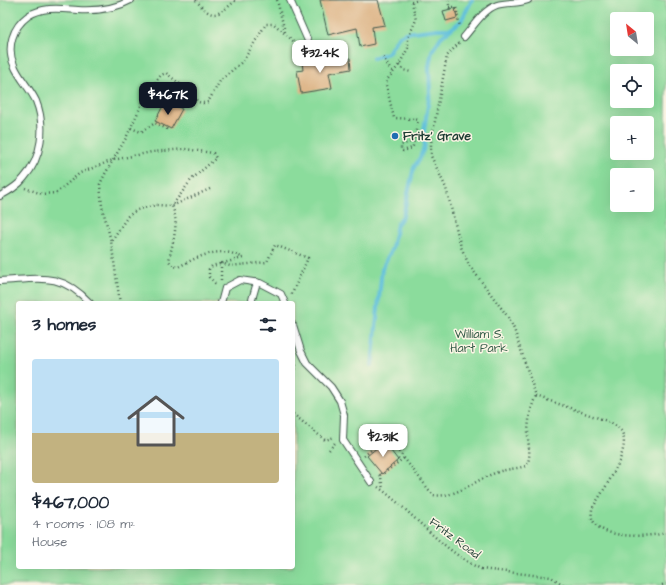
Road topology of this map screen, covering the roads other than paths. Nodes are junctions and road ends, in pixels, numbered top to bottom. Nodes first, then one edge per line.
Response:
1 (131, 0) edge
2 (290, 0) edge
3 (528, 0) edge
4 (464, 37) road end
5 (330, 55) dead end
6 (0, 196) edge
7 (0, 281) edge
8 (257, 282) junction
9 (88, 301) edge
10 (222, 301) edge
11 (252, 301) edge
12 (288, 301) edge
13 (295, 331) edge
14 (371, 482) road end

1 - 6 lane
2 - 5 lane
3 - 4 lane
7 - 9 lane
8 - 10 lane
8 - 11 lane
8 - 12 lane
13 - 14 lane

